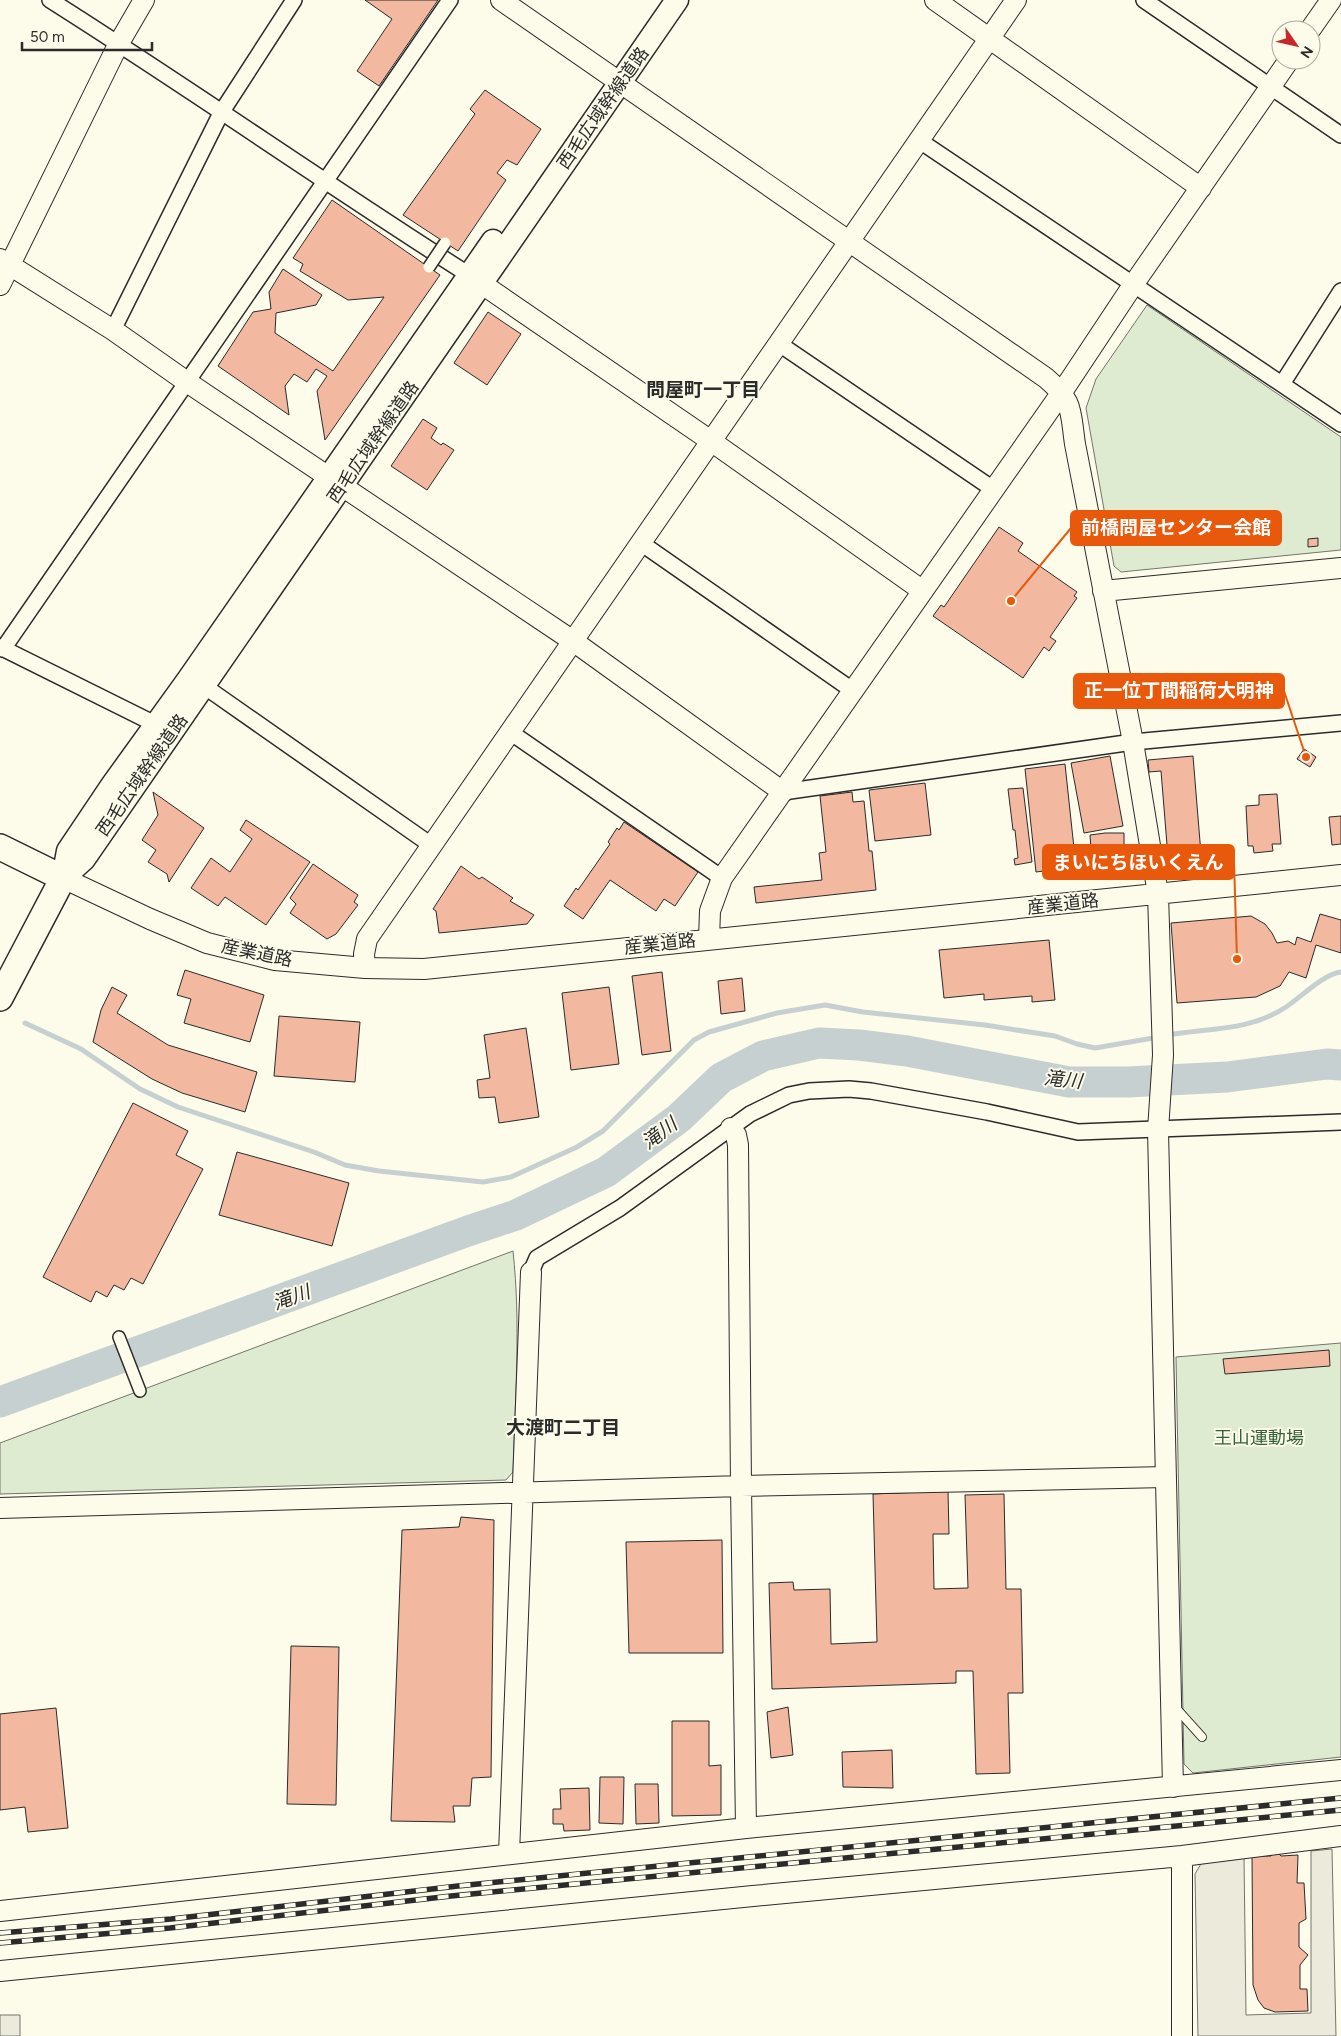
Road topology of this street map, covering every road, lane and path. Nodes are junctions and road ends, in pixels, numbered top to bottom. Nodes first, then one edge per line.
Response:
1 (50, 0) edge
2 (144, 0) edge
3 (294, 0) edge
4 (450, 0) edge
5 (501, 0) edge
6 (660, 0) edge
7 (677, 0) edge
8 (935, 0) edge
9 (1016, 0) edge
10 (1144, 0) edge
11 (1331, 0) edge
12 (1317, 20) edge
13 (990, 37) junction
14 (119, 43) junction
15 (1282, 70) edge
16 (615, 78) junction
17 (1270, 87) junction
18 (221, 113) junction
19 (1341, 135) edge
20 (920, 141) junction
21 (326, 181) junction
22 (1201, 188) junction
23 (849, 240) junction
24 (445, 243) dead end
25 (5, 261) edge
26 (429, 267) dead end
27 (475, 280) junction
28 (0, 285) edge
29 (1134, 285) junction
30 (1341, 291) edge
31 (113, 330) junction
32 (778, 342) junction
33 (187, 382) junction
34 (1282, 384) junction
35 (1062, 392) junction
36 (1341, 424) edge
37 (711, 441) junction
38 (336, 482) junction
39 (993, 489) junction
40 (641, 543) junction
41 (1341, 568) edge
42 (923, 591) junction
43 (1103, 591) junction
44 (573, 641) junction
45 (1, 648) edge
46 (204, 686) junction
47 (852, 690) junction
48 (1341, 723) edge
49 (157, 725) junction
50 (510, 732) junction
51 (1133, 742) junction
52 (783, 792) junction
53 (431, 845) junction
54 (0, 847) edge
55 (1341, 875) edge
56 (62, 878) junction
57 (722, 878) junction
58 (1158, 894) junction
59 (709, 939) junction
60 (365, 968) junction
61 (0, 998) edge
62 (1341, 1122) edge
63 (1159, 1123) junction
64 (731, 1128) junction
65 (531, 1272) joint
66 (119, 1337) dead end
67 (140, 1391) dead end
68 (1166, 1477) junction
69 (740, 1486) junction
70 (522, 1493) junction
71 (0, 1508) edge
72 (1172, 1704) junction
73 (1202, 1737) dead end
74 (1341, 1770) edge
75 (1173, 1787) junction
76 (746, 1828) junction
77 (1341, 1836) edge
78 (509, 1854) junction
79 (1182, 1856) junction
80 (0, 1910) edge
81 (0, 1971) edge
82 (1182, 2036) edge

1 - 14 street
2 - 14 street
3 - 18 street
4 - 21 street
5 - 16 street
6 - 16 main road, 西毛広域幹線道路
7 - 16 main road, 西毛広域幹線道路
8 - 13 street
9 - 13 street
10 - 17 street
11 - 12 street
13 - 20 street
13 - 22 street
14 - 18 street
14 - 25 street
15 - 17 street
16 - 23 street
16 - 27 main road, 西毛広域幹線道路
17 - 19 street
17 - 22 street
18 - 21 street
18 - 31 street
20 - 23 street
20 - 29 street
21 - 27 street
21 - 33 street
22 - 29 street
23 - 32 street
23 - 35 street
24 - 26 street, bridge
25 - 28 street
25 - 31 street
27 - 37 street
27 - 38 main road, 西毛広域幹線道路
29 - 34 street
29 - 35 street
30 - 34 street
31 - 33 street
32 - 37 street
32 - 39 street
33 - 38 street
33 - 45 street
34 - 36 street
35 - 39 street
35 - 43 street
37 - 40 street
37 - 42 street
38 - 44 street
38 - 46 main road, 西毛広域幹線道路
38 - 49 main road, 西毛広域幹線道路
39 - 42 street
40 - 44 street
40 - 47 street
41 - 43 street
42 - 47 street
43 - 51 street
44 - 50 street
44 - 52 street
45 - 49 street
46 - 53 street
46 - 56 main road, 西毛広域幹線道路
47 - 52 street
48 - 51 street
49 - 56 main road, 西毛広域幹線道路
50 - 53 street
50 - 57 street
51 - 52 street
51 - 58 street
52 - 57 street
53 - 60 street
54 - 56 main road, 産業道路
55 - 58 street, 産業道路
56 - 60 street, 産業道路
56 - 61 main road, 西毛広域幹線道路
57 - 59 street
58 - 59 street, 産業道路
58 - 63 street
59 - 60 street, 産業道路
62 - 63 street
63 - 64 street
63 - 68 street
64 - 65 street
64 - 69 street
65 - 70 street
66 - 67 street
68 - 69 street
68 - 72 street
69 - 70 street
69 - 76 street
70 - 71 street
70 - 78 street
72 - 73 lane
72 - 75 street
74 - 75 street
75 - 76 street
76 - 78 street
77 - 79 street
78 - 80 street
79 - 81 street
79 - 82 street

